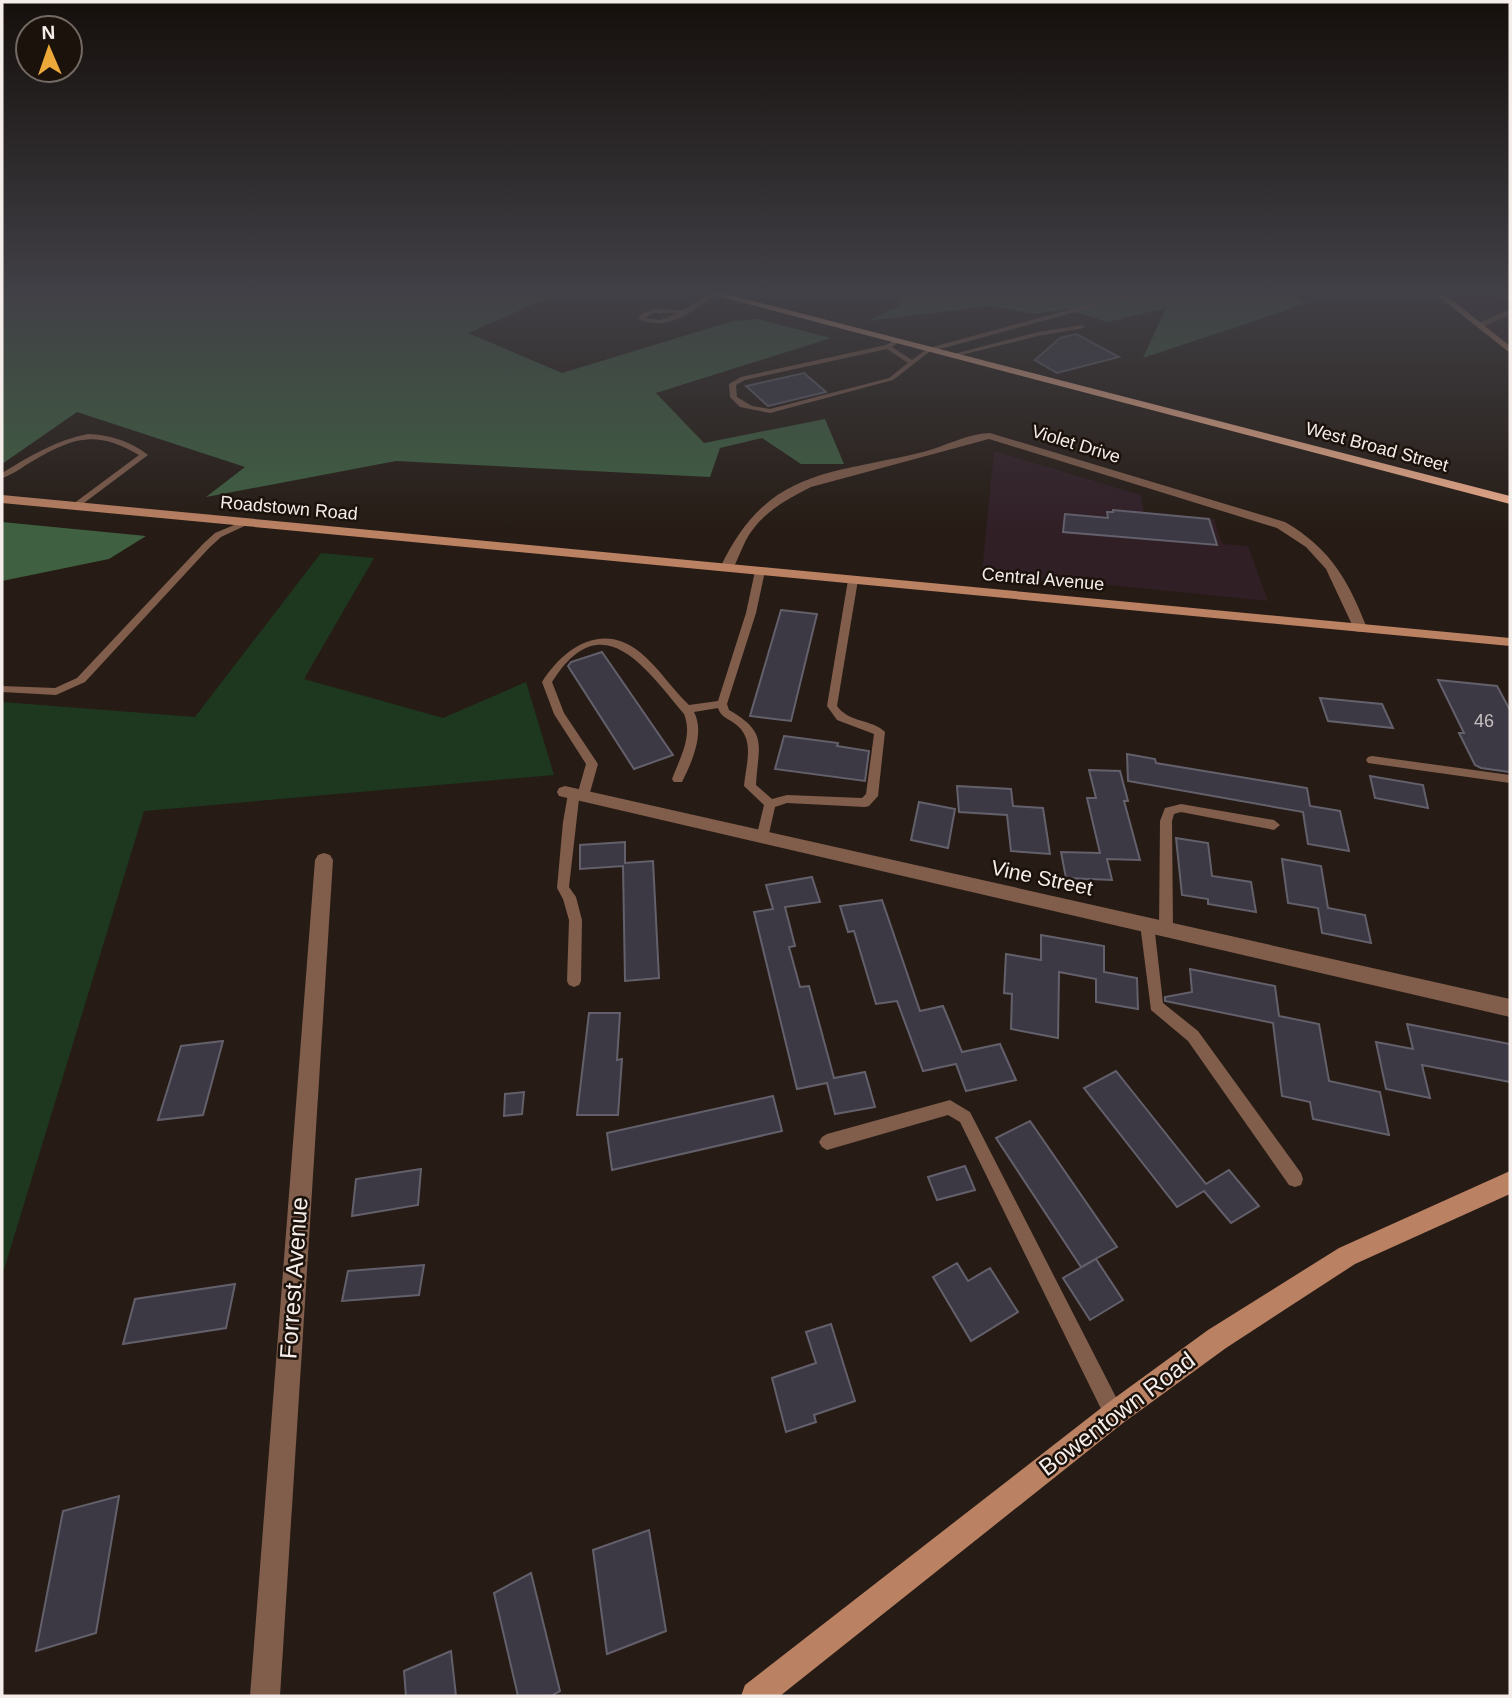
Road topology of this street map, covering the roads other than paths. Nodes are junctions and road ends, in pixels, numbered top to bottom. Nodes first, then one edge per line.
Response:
1 (773, 371) edge
2 (900, 371) edge
3 (1015, 371) edge
4 (2, 476) edge
5 (2, 499) edge
6 (1510, 500) edge
7 (76, 506) junction
8 (249, 522) junction
9 (573, 553) joint
10 (727, 568) junction
11 (760, 571) junction
12 (853, 580) junction
13 (1360, 628) junction
14 (1510, 642) edge
15 (2, 689) edge
16 (722, 704) junction
17 (688, 709) junction
18 (1372, 761) dead end
19 (678, 779) dead end
20 (1510, 779) edge
21 (574, 794) junction
22 (770, 804) junction
23 (1275, 825) dead end
24 (762, 838) junction
25 (324, 860) dead end
26 (1147, 924) junction
27 (1166, 929) junction
28 (574, 981) dead end
29 (1510, 1008) edge
30 (827, 1142) dead end
31 (1295, 1179) dead end
32 (1510, 1182) edge
33 (1114, 1414) junction
34 (265, 1696) edge
35 (756, 1696) edge

1 - 2 lane
3 - 6 highway, West Broad Street
4 - 7 lane
5 - 7 main road, Roadstown Road
7 - 8 main road, Roadstown Road
8 - 9 main road, Roadstown Road
8 - 15 lane
9 - 10 main road, Central Avenue
10 - 11 main road, Central Avenue
10 - 13 street, Violet Drive
11 - 12 main road, Central Avenue
11 - 16 lane
12 - 13 main road, Central Avenue
12 - 22 lane
13 - 14 main road, Central Avenue
16 - 17 lane
16 - 22 lane
17 - 19 lane
17 - 21 lane
18 - 20 lane
21 - 24 street, Vine Street
21 - 28 lane
22 - 24 lane
23 - 27 lane
24 - 26 street, Vine Street
25 - 34 street, Forrest Avenue
26 - 27 street, Vine Street
26 - 31 lane
27 - 29 street, Vine Street
30 - 33 lane
32 - 33 main road, Bowentown Road
33 - 35 main road, Bowentown Road

